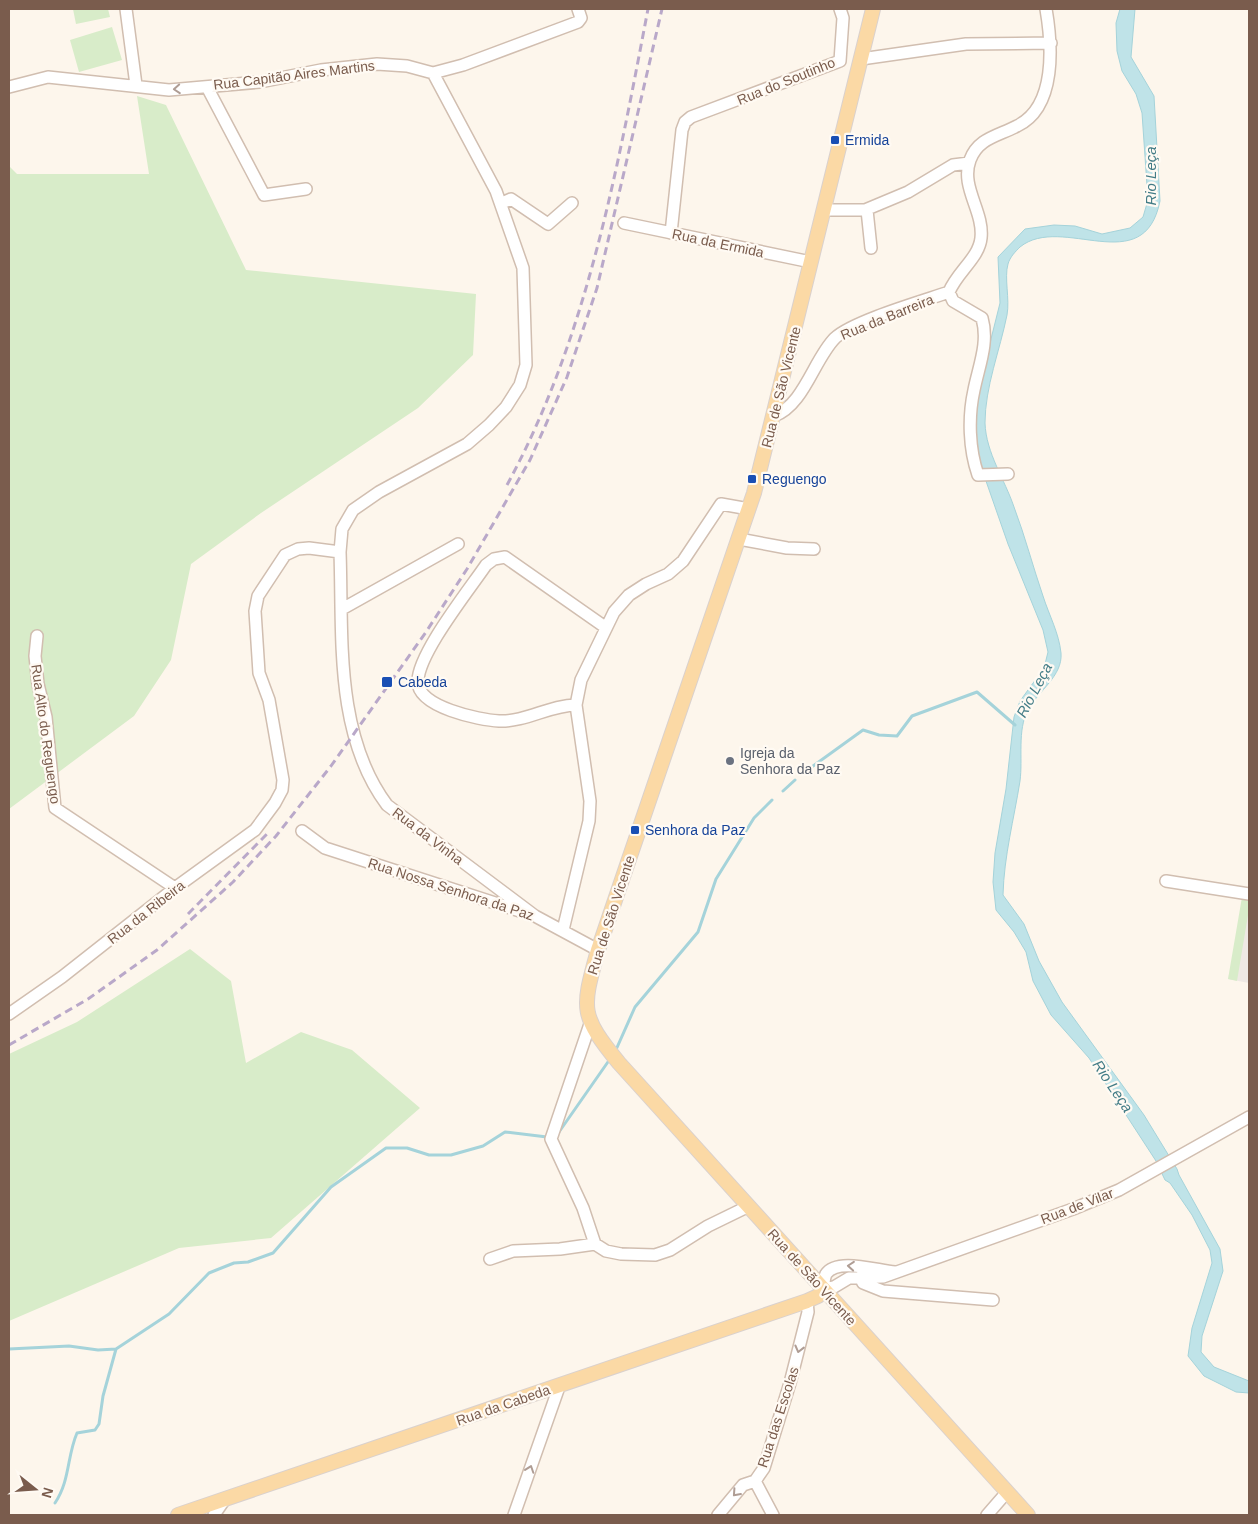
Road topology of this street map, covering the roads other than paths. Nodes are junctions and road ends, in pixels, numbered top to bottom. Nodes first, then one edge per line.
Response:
1 (126, 9) edge
2 (578, 9) edge
3 (840, 9) edge
4 (873, 9) edge
5 (1046, 9) edge
6 (1051, 43) junction
7 (840, 61) junction
8 (860, 62) junction
9 (433, 73) junction
10 (136, 85) junction
11 (207, 86) junction
12 (9, 87) edge
13 (969, 163) junction
14 (306, 189) dead end
15 (502, 203) junction
16 (572, 203) dead end
17 (824, 210) junction
18 (866, 210) junction
19 (624, 223) dead end
20 (671, 233) junction
21 (871, 248) dead end
22 (811, 262) junction
23 (949, 292) junction
24 (774, 416) junction
25 (1008, 474) dead end
26 (749, 509) junction
27 (739, 539) junction
28 (458, 544) dead end
29 (814, 549) dead end
30 (340, 552) junction
31 (342, 609) junction
32 (605, 627) junction
33 (37, 636) dead end
34 (576, 705) junction
35 (302, 831) dead end
36 (1166, 880) dead end
37 (175, 888) junction
38 (1249, 894) edge
39 (535, 916) junction
40 (563, 930) junction
41 (598, 950) junction
42 (9, 1014) edge
43 (590, 1024) junction
44 (1249, 1117) edge
45 (749, 1206) junction
46 (594, 1244) junction
47 (490, 1259) dead end
48 (895, 1272) junction
49 (860, 1278) junction
50 (823, 1289) junction
51 (993, 1300) dead end
52 (807, 1301) junction
53 (559, 1387) junction
54 (754, 1480) junction
55 (1007, 1492) junction
56 (226, 1499) junction
57 (178, 1515) edge
58 (214, 1515) edge
59 (514, 1515) edge
60 (718, 1515) edge
61 (773, 1515) edge
62 (987, 1515) edge
63 (1028, 1515) edge

1 - 10 street
2 - 9 street, Rua Capitão Aires Martins
3 - 7 street, Rua do Soutinho
4 - 8 main road, Rua de São Vicente
5 - 6 street
6 - 8 street
6 - 13 street
7 - 8 street
7 - 20 street, Rua do Soutinho
8 - 17 main road, Rua de São Vicente
9 - 11 street, Rua Capitão Aires Martins
9 - 15 street
11 -> 10 street, Rua Capitão Aires Martins
10 - 12 street, Rua Capitão Aires Martins
11 - 14 street
13 - 18 street
13 - 23 street
15 - 16 street
15 - 30 street
17 - 18 street
17 - 22 main road, Rua de São Vicente
18 - 21 street
19 - 20 street, Rua da Ermida
20 - 22 street, Rua da Ermida
22 - 24 main road, Rua de São Vicente
23 - 24 street, Rua da Barreira
23 - 25 street
24 - 26 main road, Rua de São Vicente
26 - 27 main road, Rua de São Vicente
26 - 32 street
27 - 29 street
27 - 41 main road, Rua de São Vicente
28 - 31 street
30 - 31 street, Rua da Vinha
30 - 37 street, Rua da Ribeira
31 - 39 street, Rua da Vinha
32 - 34 street
32 - 34 street
33 - 37 street, Rua Alto do Reguengo
34 - 40 street
35 - 39 street, Rua Nossa Senhora da Paz
36 - 38 street
37 - 42 street, Rua da Ribeira
39 - 40 street, Rua Nossa Senhora da Paz
40 - 41 street, Rua Nossa Senhora da Paz
41 - 43 main road, Rua de São Vicente
43 - 45 main road, Rua de São Vicente
43 - 46 street
44 - 48 street, Rua de Vilar
45 - 46 street
45 - 50 main road, Rua de São Vicente
46 - 47 street
48 - 49 street, Rua de Vilar
48 -> 50 street, Rua de Vilar
49 - 50 street, Rua de Vilar
49 - 51 street
50 - 52 main road, Rua da Cabeda
50 - 55 main road, Rua de São Vicente
52 - 53 main road, Rua da Cabeda
52 -> 54 street, Rua das Escolas
53 - 56 main road, Rua da Cabeda
59 -> 53 street
54 -> 60 street, Rua das Escolas
54 - 61 street
55 - 62 street
55 - 63 main road, Rua de São Vicente
56 - 57 main road, Rua da Cabeda
56 - 58 street

